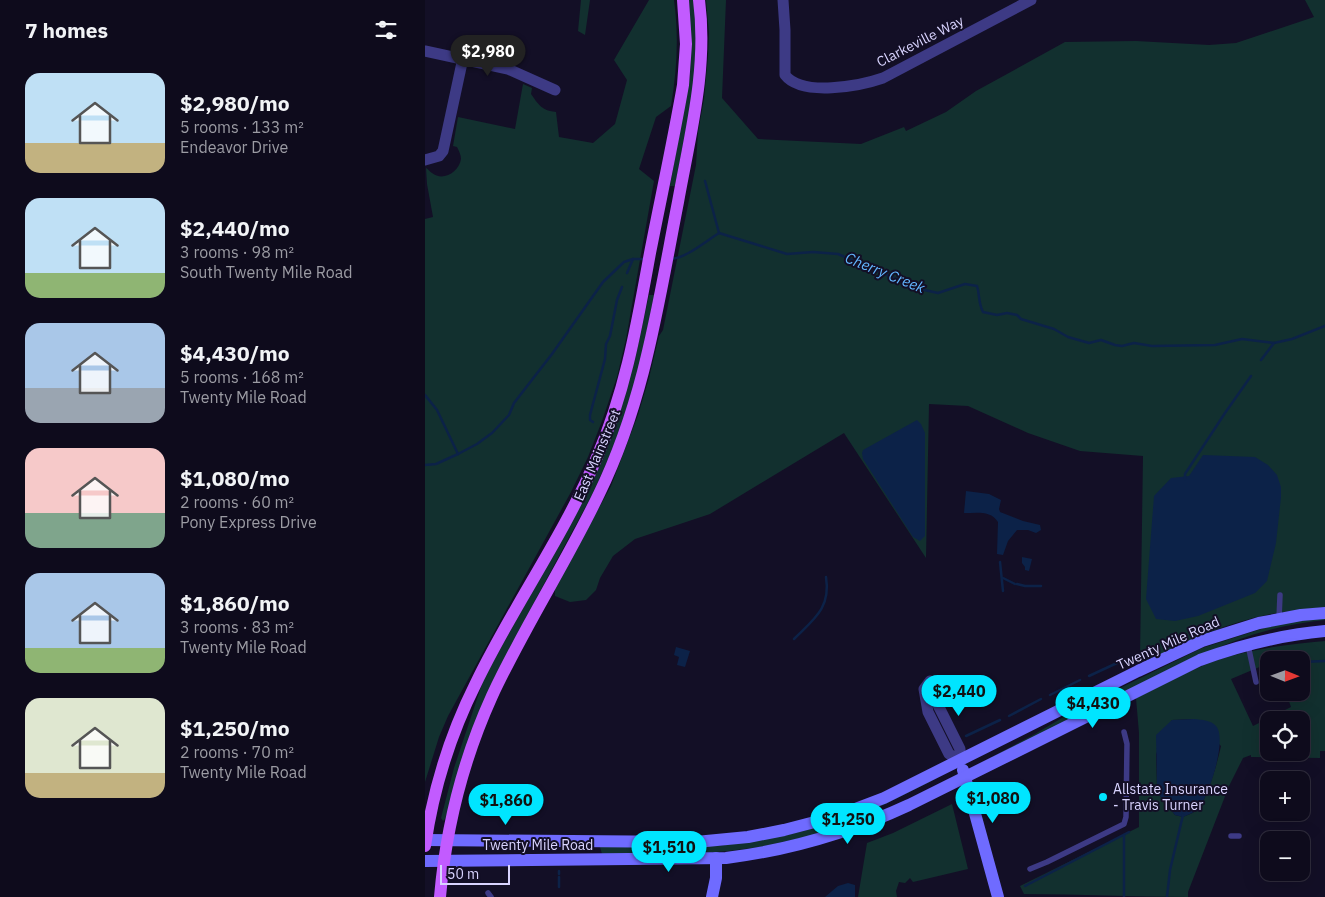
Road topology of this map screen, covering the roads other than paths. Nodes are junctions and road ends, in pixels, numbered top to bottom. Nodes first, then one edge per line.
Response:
1 (683, 0) edge
2 (699, 0) edge
3 (783, 0) edge
4 (1031, 0) edge
5 (425, 51) edge
6 (463, 58) junction
7 (555, 90) dead end
8 (425, 160) edge
9 (1280, 594) dead end
10 (1325, 613) edge
11 (1279, 619) junction
12 (1325, 630) edge
13 (1248, 644) junction
14 (1257, 682) dead end
15 (1124, 732) dead end
16 (960, 760) junction
17 (966, 777) junction
18 (1231, 836) dead end
19 (1239, 836) dead end
20 (447, 840) junction
21 (425, 842) edge
22 (716, 858) junction
23 (425, 861) edge
24 (443, 861) junction
25 (1030, 869) dead end
26 (440, 897) edge
27 (712, 897) edge
28 (998, 897) edge

1 - 21 main road, East Mainstreet
2 - 20 main road, East Mainstreet
3 - 4 street, Clarkeville Way
5 - 6 street
6 - 7 street
6 - 8 street
9 - 11 lane
10 - 11 main road, Twenty Mile Road
11 - 16 main road, Twenty Mile Road
12 - 13 main road, Twenty Mile Road
13 - 14 lane
13 - 17 main road, Twenty Mile Road
15 - 25 lane
16 - 16 street
16 - 17 main road
16 - 20 main road, Twenty Mile Road
17 - 22 main road, Twenty Mile Road
17 - 28 main road
18 - 19 lane
20 - 21 main road, Twenty Mile Road
20 - 24 main road, East Mainstreet
22 - 24 main road, Twenty Mile Road
22 - 27 main road
23 - 24 main road, Twenty Mile Road
24 - 26 main road, East Mainstreet

